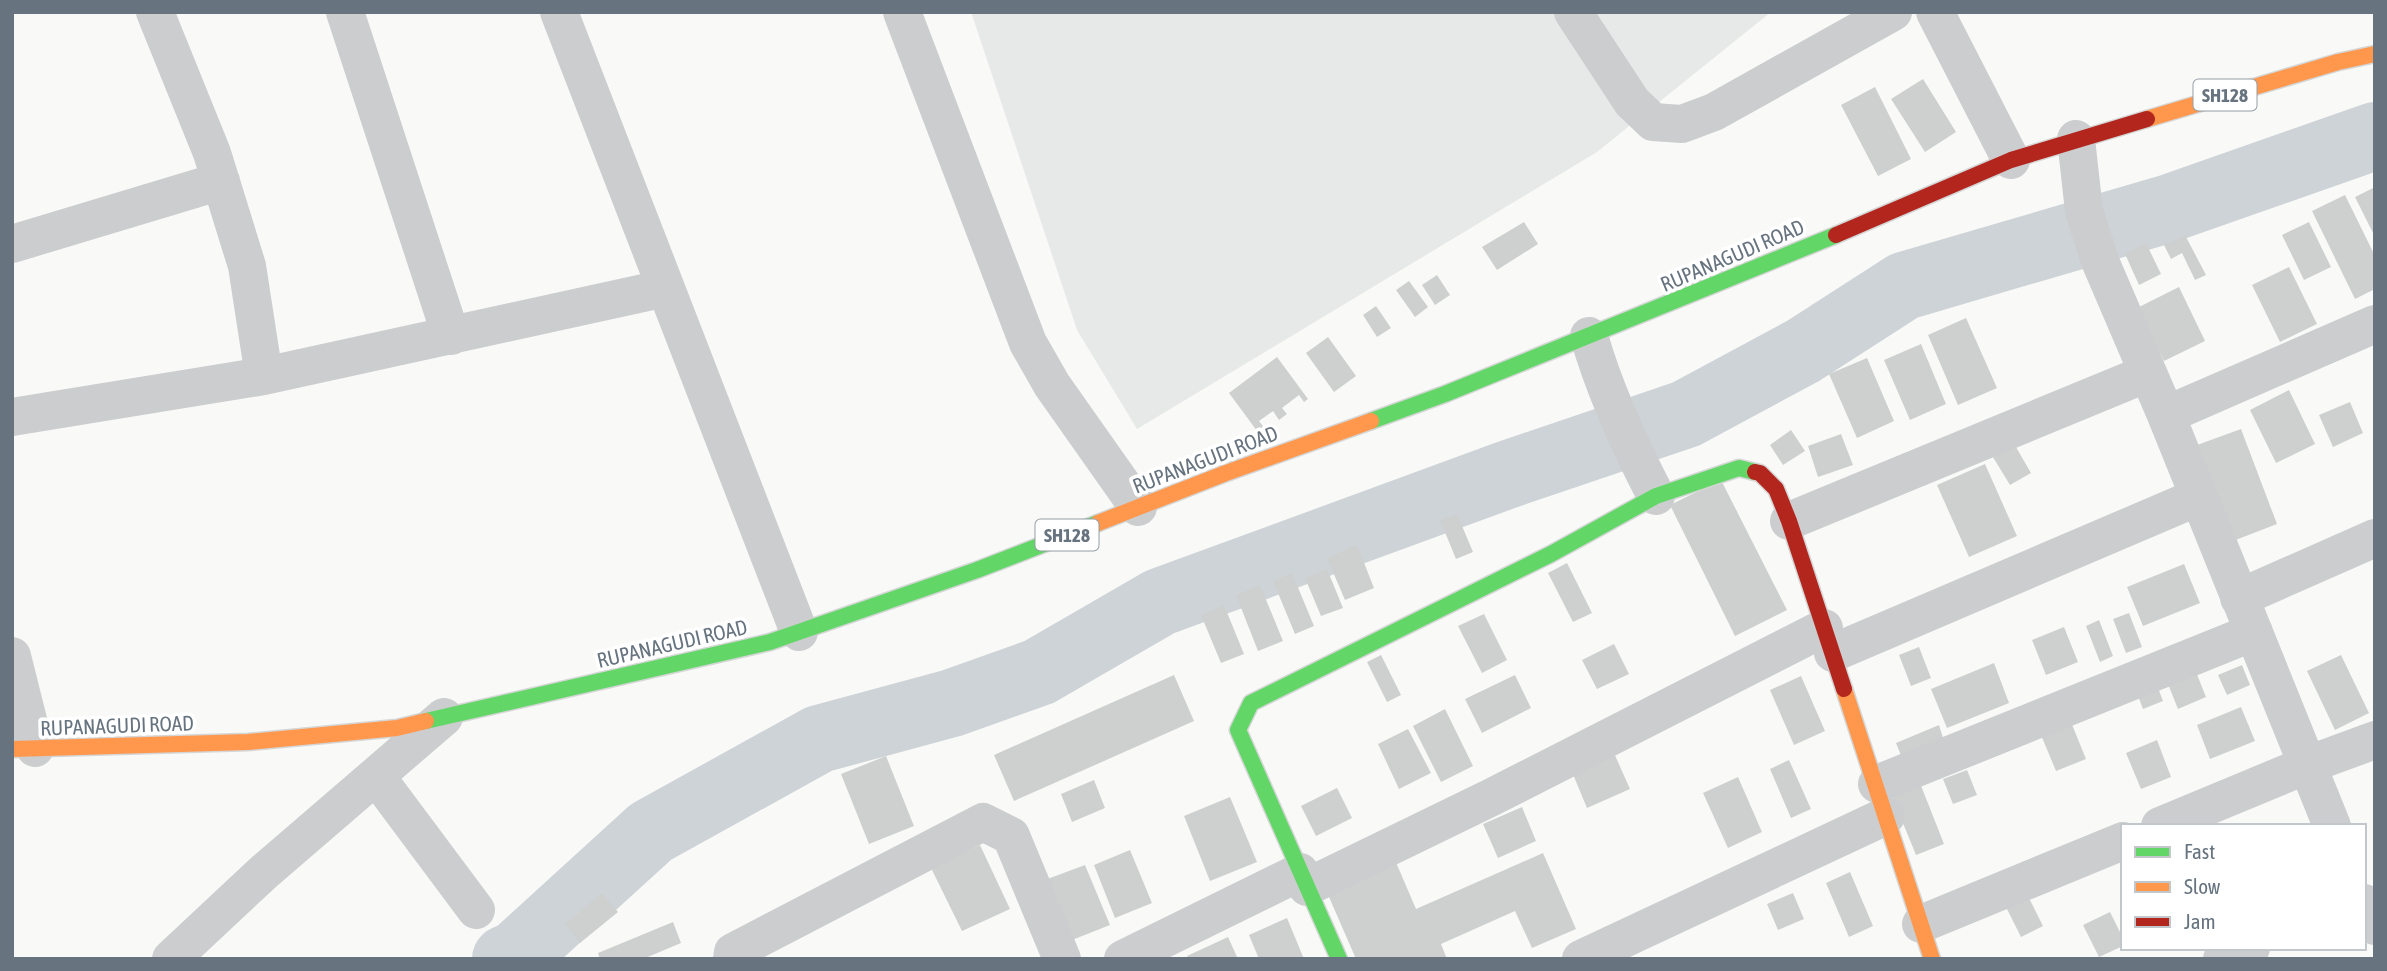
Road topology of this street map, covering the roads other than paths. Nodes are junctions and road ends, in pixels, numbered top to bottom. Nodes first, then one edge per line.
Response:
1 (155, 12) edge
2 (345, 12) edge
3 (559, 12) edge
4 (902, 12) edge
5 (1573, 12) edge
6 (1893, 12) edge
7 (1935, 12) edge
8 (2375, 54) edge
9 (2076, 139) junction
10 (2011, 160) junction
11 (221, 181) junction
12 (12, 244) edge
13 (666, 288) junction
14 (2375, 324) edge
15 (1589, 335) junction
16 (451, 336) junction
17 (2148, 373) junction
18 (264, 376) junction
19 (2166, 415) junction
20 (12, 417) edge
21 (1656, 496) junction
22 (2198, 498) junction
23 (1138, 507) junction
24 (1789, 521) junction
25 (2375, 538) edge
26 (2246, 615) junction
27 (799, 632) junction
28 (1829, 641) junction
29 (12, 656) edge
30 (444, 717) junction
31 (2375, 740) edge
32 (24, 748) edge
33 (2308, 765) junction
34 (376, 776) junction
35 (1882, 800) junction
36 (2165, 824) edge
37 (2331, 824) edge
38 (2121, 842) edge
39 (1303, 880) junction
40 (476, 910) dead end
41 (1927, 942) edge
42 (2246, 950) edge
43 (172, 959) edge
44 (732, 959) edge
45 (1062, 959) edge
46 (1124, 959) edge
47 (1339, 959) edge
48 (1581, 959) edge
49 (2222, 959) edge

1 - 11 street
2 - 16 street
3 - 13 street
4 - 23 street
5 - 6 street
7 - 10 street
8 - 9 main road, RUPANAGUDI ROAD / SH128
9 - 10 main road, RUPANAGUDI ROAD / SH128
9 - 17 street
10 - 15 main road, RUPANAGUDI ROAD / SH128
11 - 12 street
11 - 18 street
13 - 16 street
13 - 27 street
14 - 19 street
15 - 21 street
15 - 23 main road, RUPANAGUDI ROAD / SH128
16 - 18 street
17 - 19 street
17 - 24 street
18 - 20 street
19 - 22 street
21 - 24 main road
21 - 39 main road
22 - 26 street
22 - 28 street
23 - 27 main road, RUPANAGUDI ROAD / SH128
24 - 28 main road
25 - 26 street
26 - 33 street
26 - 35 street
27 - 30 main road, RUPANAGUDI ROAD / SH128
28 - 35 main road
28 - 39 street
29 - 32 street
30 - 32 main road, RUPANAGUDI ROAD / SH128
30 - 34 street
31 - 33 street
33 - 36 street
33 - 37 street
34 - 40 street
34 - 43 street
35 - 41 main road
35 - 48 street
38 - 41 street
39 - 46 street
39 - 47 main road
42 - 49 street
44 - 45 street

